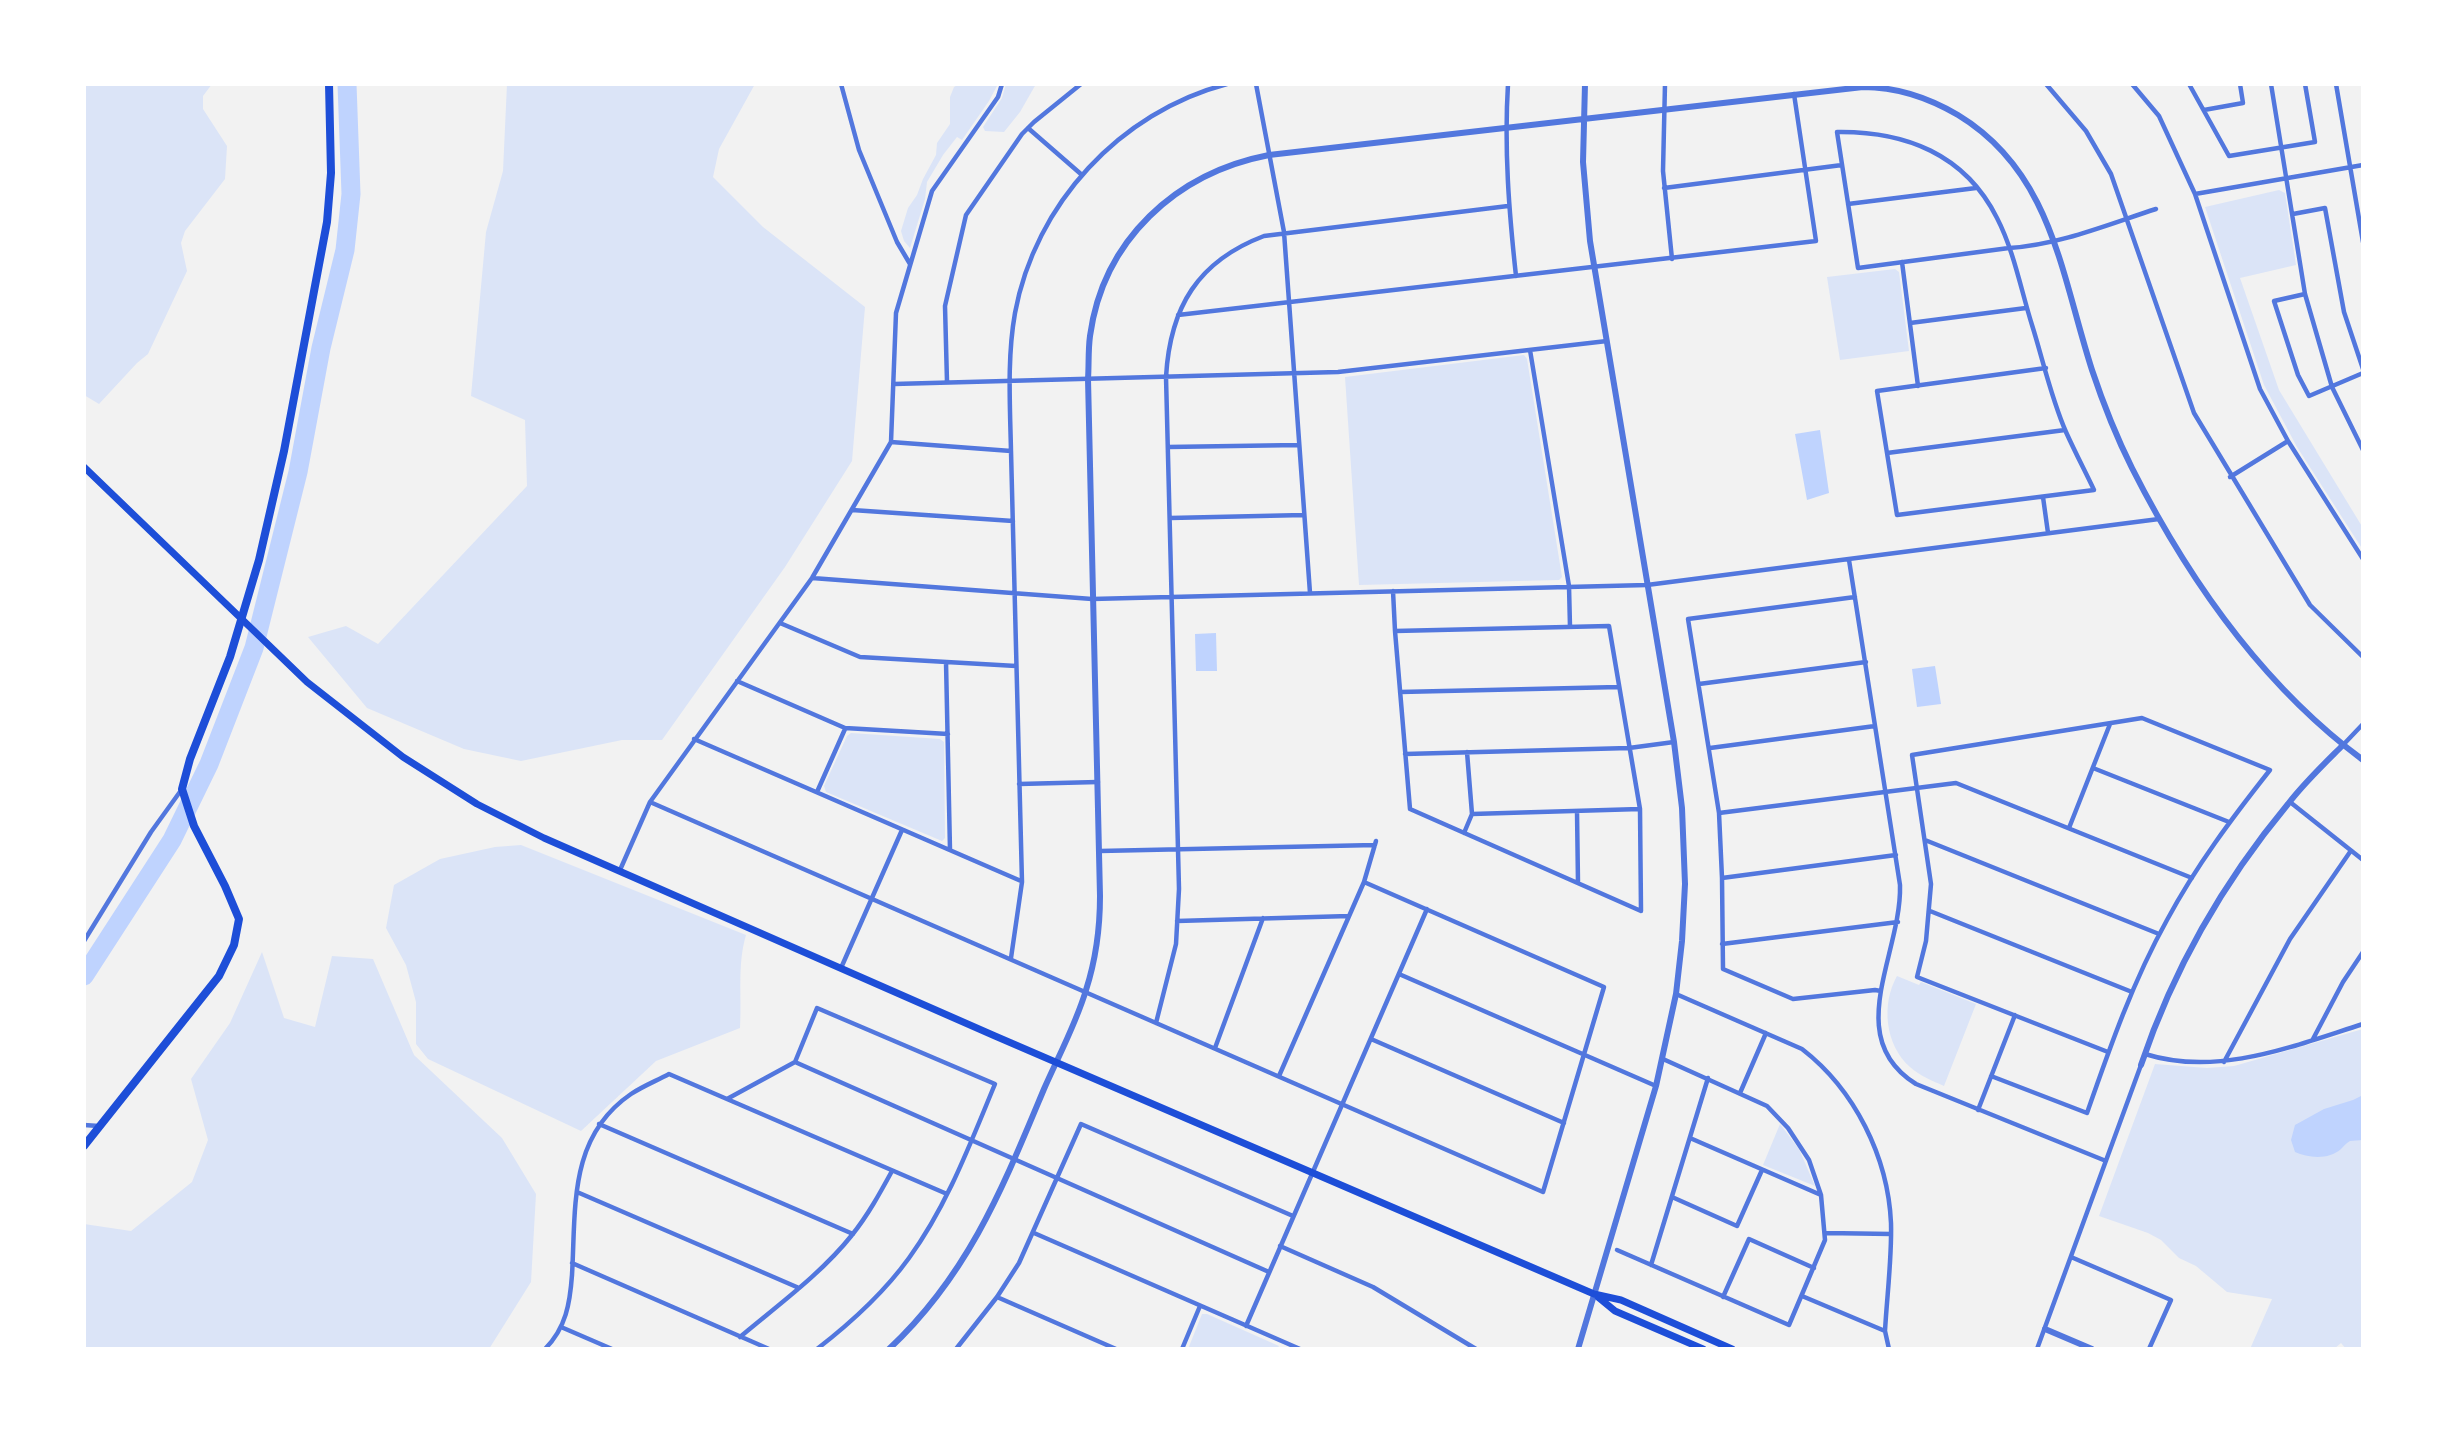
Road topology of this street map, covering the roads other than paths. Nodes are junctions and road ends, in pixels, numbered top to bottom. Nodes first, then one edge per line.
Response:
1 (328, 84) edge
2 (841, 84) edge
3 (1002, 84) edge
4 (1081, 84) edge
5 (1227, 84) edge
6 (1256, 84) edge
7 (1508, 84) edge
8 (1586, 84) edge
9 (1665, 84) edge
10 (2046, 84) edge
11 (2132, 84) edge
12 (2189, 84) edge
13 (2240, 84) edge
14 (2271, 84) edge
15 (2305, 84) edge
16 (2336, 84) edge
17 (1863, 85) edge
18 (1794, 94) junction
19 (1663, 109) junction
20 (2204, 110) junction
21 (1583, 119) junction
22 (1028, 128) junction
23 (1505, 128) junction
24 (2281, 149) junction
25 (1269, 155) junction
26 (1842, 165) junction
27 (2363, 165) edge
28 (2351, 167) junction
29 (1806, 171) junction
30 (1082, 175) junction
31 (2287, 178) junction
32 (1664, 188) junction
33 (1977, 188) junction
34 (2195, 194) junction
35 (1848, 204) junction
36 (1508, 206) junction
37 (2156, 209) dead end
38 (2293, 214) junction
39 (2127, 218) junction
40 (1284, 232) junction
41 (2054, 240) junction
42 (2363, 242) edge
43 (2009, 248) junction
44 (1672, 258) junction
45 (1902, 262) junction
46 (910, 265) junction
47 (1595, 267) junction
48 (1516, 276) junction
49 (2305, 294) junction
50 (1289, 303) junction
51 (2026, 308) junction
52 (1177, 315) junction
53 (1910, 323) junction
54 (1607, 341) junction
55 (1530, 350) junction
56 (2046, 368) junction
57 (2363, 371) edge
58 (1294, 374) junction
59 (1166, 377) junction
60 (1088, 379) junction
61 (1010, 380) junction
62 (947, 382) junction
63 (894, 383) junction
64 (1918, 386) junction
65 (2332, 387) junction
66 (2065, 430) junction
67 (2360, 438) edge
68 (2288, 441) junction
69 (891, 442) junction
70 (1299, 445) junction
71 (1168, 447) junction
72 (2363, 450) edge
73 (1011, 451) junction
74 (1887, 453) junction
75 (84, 467) edge
76 (2230, 477) junction
77 (2043, 496) junction
78 (852, 510) junction
79 (1304, 515) junction
80 (1170, 519) junction
81 (2159, 519) junction
82 (1013, 521) junction
83 (2048, 533) junction
84 (1849, 559) junction
85 (2363, 559) edge
86 (812, 578) junction
87 (1647, 585) junction
88 (1569, 586) junction
89 (1393, 591) junction
90 (1015, 593) junction
91 (1310, 593) junction
92 (1172, 597) junction
93 (1855, 597) junction
94 (1092, 599) junction
95 (780, 623) junction
96 (1570, 627) junction
97 (1395, 631) junction
98 (2363, 657) edge
99 (946, 662) junction
100 (1866, 662) junction
101 (1016, 666) junction
102 (737, 681) junction
103 (1699, 684) junction
104 (1619, 687) junction
105 (1400, 692) junction
106 (2109, 724) junction
107 (2363, 724) edge
108 (1875, 726) junction
109 (845, 728) junction
110 (948, 734) junction
111 (694, 740) junction
112 (1674, 742) junction
113 (2343, 745) junction
114 (1629, 748) junction
115 (1710, 748) junction
116 (1468, 752) junction
117 (1405, 754) junction
118 (2363, 760) edge
119 (2093, 768) junction
120 (1098, 782) junction
121 (1019, 784) junction
122 (1916, 787) junction
123 (182, 789) junction
124 (1887, 791) junction
125 (817, 792) junction
126 (650, 802) junction
127 (2289, 802) junction
128 (1640, 809) junction
129 (1577, 811) junction
130 (1719, 813) junction
131 (1472, 814) junction
132 (2229, 822) junction
133 (2069, 828) junction
134 (902, 830) junction
135 (1464, 833) junction
136 (1925, 840) junction
137 (1178, 849) junction
138 (950, 850) junction
139 (1100, 851) junction
140 (2350, 852) junction
141 (1896, 855) junction
142 (2363, 860) edge
143 (620, 870) junction
144 (1722, 878) junction
145 (2192, 878) junction
146 (1022, 882) junction
147 (1364, 882) junction
148 (1578, 883) junction
149 (872, 899) junction
150 (1427, 909) junction
151 (1930, 911) junction
152 (1349, 916) junction
153 (1263, 918) junction
154 (1177, 920) junction
155 (1898, 922) junction
156 (2159, 934) junction
157 (84, 941) edge
158 (1722, 944) junction
159 (2363, 952) edge
160 (1011, 959) junction
161 (841, 968) junction
162 (1399, 974) junction
163 (1881, 991) junction
164 (1086, 992) junction
165 (2132, 992) junction
166 (1676, 995) junction
167 (2015, 1015) junction
168 (1156, 1023) junction
169 (2363, 1024) edge
170 (1766, 1033) junction
171 (1371, 1039) junction
172 (2313, 1039) junction
173 (1215, 1048) junction
174 (2108, 1052) junction
175 (2145, 1054) junction
176 (1584, 1055) junction
177 (1663, 1059) junction
178 (795, 1062) junction
179 (1056, 1062) junction
180 (2224, 1062) junction
181 (2141, 1065) joint
182 (1279, 1076) junction
183 (1992, 1076) junction
184 (1708, 1079) junction
185 (1656, 1086) junction
186 (1741, 1093) junction
187 (727, 1099) junction
188 (1343, 1104) junction
189 (1978, 1110) junction
190 (1564, 1123) junction
191 (599, 1124) junction
192 (84, 1125) edge
193 (99, 1126) junction
194 (1690, 1138) junction
195 (971, 1142) junction
196 (84, 1146) edge
197 (1015, 1159) junction
198 (2106, 1161) junction
199 (1762, 1170) junction
200 (892, 1171) junction
201 (1312, 1174) junction
202 (1058, 1178) junction
203 (577, 1192) junction
204 (947, 1194) junction
205 (1821, 1195) junction
206 (1672, 1197) junction
207 (1293, 1216) junction
208 (1034, 1233) junction
209 (1826, 1233) junction
210 (853, 1234) junction
211 (1891, 1234) junction
212 (1280, 1246) junction
213 (1617, 1250) dead end
214 (2071, 1257) junction
215 (572, 1263) junction
216 (1651, 1265) junction
217 (1814, 1268) junction
218 (1269, 1272) junction
219 (799, 1288) junction
220 (1594, 1294) junction
221 (1802, 1296) junction
222 (997, 1297) junction
223 (1723, 1297) junction
224 (1200, 1306) junction
225 (1246, 1326) junction
226 (561, 1327) junction
227 (2045, 1329) junction
228 (1885, 1331) junction
229 (740, 1337) junction
230 (545, 1349) edge
231 (612, 1349) edge
232 (769, 1349) edge
233 (817, 1349) edge
234 (889, 1349) edge
235 (956, 1349) edge
236 (1116, 1349) edge
237 (1182, 1349) edge
238 (1300, 1349) edge
239 (1476, 1349) edge
240 (1578, 1349) edge
241 (1703, 1349) edge
242 (1732, 1349) edge
243 (1889, 1349) edge
244 (2037, 1349) edge
245 (2092, 1349) edge
246 (2149, 1349) edge

1 - 123 main road
2 - 46 street
3 - 46 street
4 - 22 street
5 - 30 street
6 - 25 street
7 - 23 street
8 - 21 street
9 - 19 street
10 - 39 street
11 - 34 street
12 - 20 street
13 - 20 street
14 - 24 street
15 - 24 street
16 - 28 street
17 - 18 street
17 - 41 street
18 - 19 street
18 - 29 street
19 - 21 street
19 - 32 street
20 - 24 street
21 - 23 street
21 - 47 street
22 - 30 street
22 - 62 street
23 - 25 street
23 - 36 street
24 - 31 street
25 - 40 street
25 - 60 street
26 - 29 street
26 - 33 street
26 - 35 street
27 - 28 street
28 - 31 street
28 - 42 street
29 - 32 street
29 - 44 street
30 - 61 street
31 - 34 street
31 - 38 street
32 - 44 street
33 - 35 street
33 - 43 street
34 - 68 street
35 - 45 street
36 - 40 street
36 - 48 street
37 - 39 street
38 - 49 street
38 - 57 street
39 - 41 street
39 - 76 street
40 - 50 street
40 - 52 street
41 - 43 street
41 - 81 street
43 - 45 street
43 - 51 street
44 - 47 street
45 - 53 street
46 - 63 street
47 - 48 street
47 - 54 street
48 - 50 street
49 - 65 street
49 - 65 street
50 - 52 street
50 - 58 street
51 - 53 street
51 - 56 street
52 - 59 street
53 - 64 street
54 - 55 street
54 - 87 street
55 - 58 street
55 - 88 street
56 - 64 street
56 - 66 street
57 - 65 street
58 - 59 street
58 - 70 street
59 - 60 street
59 - 71 street
60 - 61 street
60 - 94 street
61 - 62 street
61 - 73 street
62 - 63 street
63 - 69 street
64 - 74 street
65 - 67 street
66 - 74 street
66 - 77 street
67 - 72 street
68 - 76 street
68 - 85 street
69 - 73 street
69 - 78 street
70 - 71 street
70 - 79 street
71 - 80 street
73 - 82 street
74 - 77 street
75 - 143 main road
76 - 98 street
77 - 83 street
78 - 82 street
78 - 86 street
79 - 80 street
79 - 91 street
80 - 92 street
81 - 83 street
81 - 113 street
82 - 90 street
83 - 84 street
84 - 87 street
84 - 93 street
86 - 90 street
86 - 95 street
87 - 88 street
87 - 112 street
88 - 89 street
88 - 96 street
89 - 91 street
89 - 97 street
90 - 94 street
90 - 101 street
91 - 92 street
92 - 94 street
92 - 137 street
93 - 100 street
93 - 103 street
94 - 120 street
95 - 99 street
95 - 102 street
96 - 97 street
96 - 104 street
97 - 105 street
99 - 101 street
99 - 110 street
100 - 103 street
100 - 108 street
101 - 121 street
102 - 109 street
102 - 111 street
103 - 115 street
104 - 105 street
104 - 114 street
105 - 117 street
106 - 119 street
106 - 122 street
106 - 132 street
107 - 113 street
108 - 115 street
108 - 124 street
109 - 110 street
109 - 125 street
110 - 138 street
111 - 125 street
111 - 126 street
112 - 114 street
112 - 166 street
113 - 118 street
113 - 127 street
114 - 116 street
114 - 128 street
115 - 130 street
116 - 117 street
116 - 131 street
117 - 135 street
119 - 132 street
119 - 133 street
120 - 121 street
120 - 139 street
121 - 146 street
122 - 124 street
122 - 133 street
122 - 136 street
123 - 157 street
123 - 193 main road
124 - 130 street
124 - 141 street
125 - 134 street
126 - 143 street
126 - 149 street
127 - 140 street
127 - 175 street
128 - 129 street
128 - 148 street
129 - 131 street
129 - 148 street
130 - 144 street
131 - 135 street
132 - 145 street
133 - 145 street
134 - 138 street
134 - 149 street
135 - 148 street
136 - 151 street
136 - 156 street
137 - 139 street
137 - 147 street
137 - 154 street
138 - 146 street
139 - 164 street
140 - 142 street
140 - 180 street
141 - 144 street
141 - 155 street
143 - 161 main road
144 - 158 street
145 - 156 street
146 - 160 street
147 - 150 street
147 - 152 street
149 - 160 street
149 - 161 street
150 - 162 street
150 - 176 street
151 - 165 street
151 - 167 street
152 - 153 street
152 - 182 street
153 - 154 street
153 - 173 street
154 - 168 street
155 - 158 street
155 - 163 street
156 - 165 street
158 - 163 street
159 - 172 street
160 - 164 street
161 - 179 main road
162 - 171 street
162 - 176 street
163 - 189 street
164 - 168 street
164 - 179 street
165 - 174 street
166 - 170 street
166 - 177 street
167 - 174 street
167 - 183 street
168 - 173 street
169 - 172 street
170 - 186 street
170 - 211 street
171 - 188 street
171 - 190 street
172 - 180 street
173 - 182 street
174 - 183 street
175 - 180 street
175 - 181 street
176 - 185 street
176 - 190 street
177 - 184 street
177 - 185 street
178 - 187 street
178 - 195 street
178 - 195 street
179 - 197 street
179 - 201 main road
181 - 198 street
182 - 188 street
183 - 189 street
184 - 186 street
184 - 194 street
185 - 220 street
186 - 205 street
187 - 191 street
187 - 200 street
188 - 190 street
188 - 201 street
189 - 198 street
191 - 203 street
191 - 210 street
192 - 193 street
193 - 196 main road
194 - 199 street
194 - 206 street
195 - 197 street
195 - 204 street
197 - 202 street
197 - 234 street
198 - 214 street
199 - 205 street
199 - 206 street
200 - 204 street
200 - 210 street
201 - 207 street
201 - 220 main road
202 - 207 street
202 - 208 street
202 - 218 street
203 - 215 street
203 - 219 street
204 - 233 street
205 - 209 street
206 - 216 street
207 - 212 street
208 - 222 street
208 - 224 street
209 - 211 street
209 - 217 street
210 - 219 street
211 - 228 street
212 - 218 street
212 - 239 street
213 - 216 street
214 - 227 street
214 - 246 street
215 - 226 street
215 - 229 street
216 - 223 street
217 - 221 street
217 - 223 street
218 - 225 street
219 - 229 street
220 - 240 street
220 - 241 main road
220 - 242 main road
221 - 223 street
221 - 228 street
222 - 235 street
222 - 236 street
224 - 225 street
224 - 237 street
225 - 238 street
226 - 230 street
226 - 231 street
227 - 244 street
227 - 245 street
228 - 243 street
229 - 232 street

